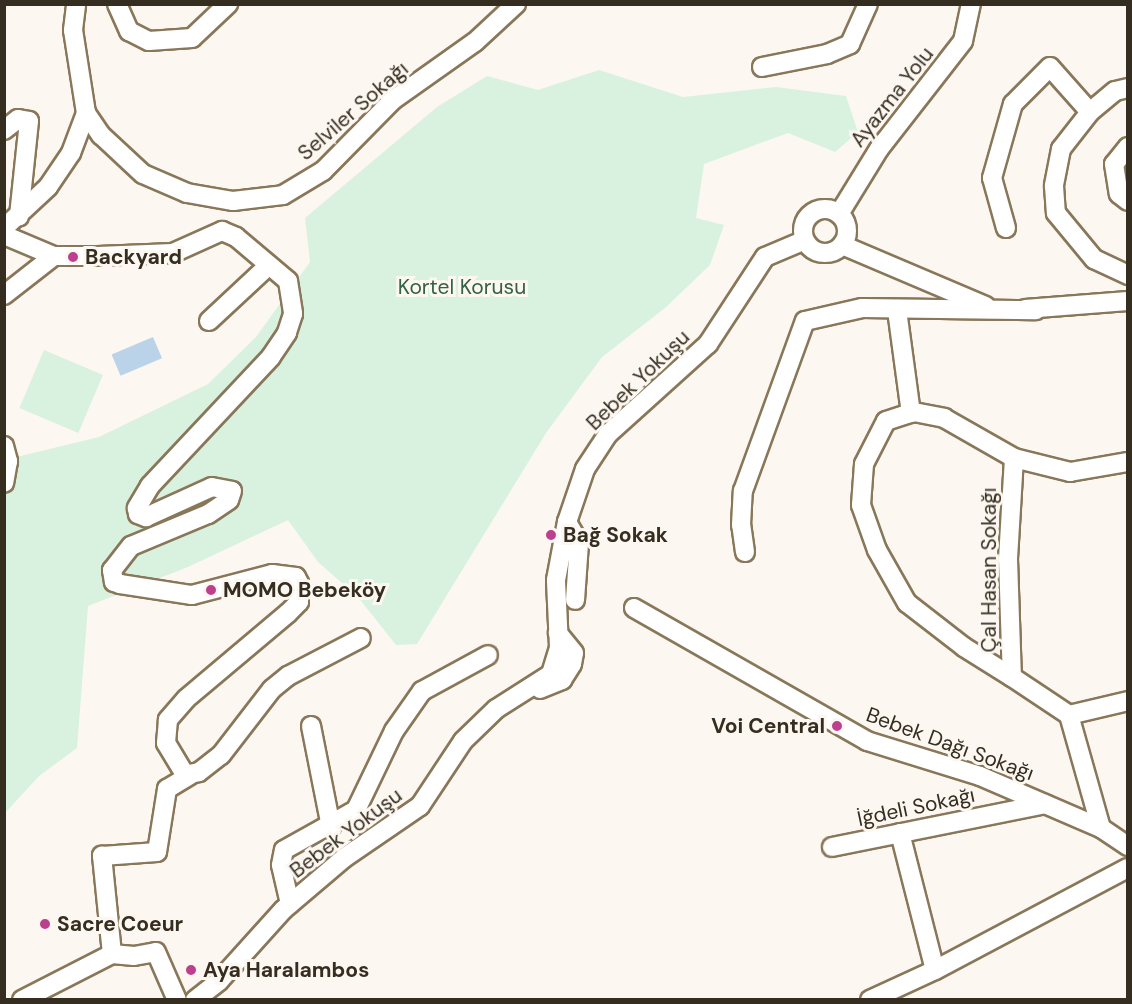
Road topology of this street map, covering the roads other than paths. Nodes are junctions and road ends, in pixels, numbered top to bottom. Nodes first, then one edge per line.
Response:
1 (76, 4) edge
2 (117, 4) edge
3 (228, 4) edge
4 (516, 4) edge
5 (868, 4) edge
6 (971, 4) edge
7 (762, 67) dead end
8 (1128, 88) edge
9 (1090, 112) junction
10 (86, 113) junction
11 (4, 130) edge
12 (1128, 147) edge
13 (1128, 201) edge
14 (838, 214) junction
15 (12, 222) edge
16 (1006, 228) dead end
17 (4, 235) edge
18 (805, 240) junction
19 (842, 245) junction
20 (54, 256) junction
21 (269, 265) junction
22 (1128, 275) edge
23 (4, 295) edge
24 (1128, 301) edge
25 (897, 309) junction
26 (1036, 310) junction
27 (208, 321) dead end
28 (911, 413) junction
29 (4, 446) edge
30 (1014, 458) junction
31 (1128, 462) edge
32 (4, 483) edge
33 (567, 522) junction
34 (745, 552) dead end
35 (575, 600) dead end
36 (634, 608) dead end
37 (361, 638) dead end
38 (488, 655) dead end
39 (1012, 677) junction
40 (1128, 701) edge
41 (1069, 715) junction
42 (312, 726) dead end
43 (190, 775) junction
44 (1045, 804) junction
45 (331, 827) junction
46 (1101, 828) junction
47 (900, 833) junction
48 (1128, 846) edge
49 (832, 847) dead end
50 (1128, 868) edge
51 (290, 904) junction
52 (112, 954) junction
53 (935, 970) junction
54 (53, 981) junction
55 (891, 995) edge
56 (22, 999) edge
57 (58, 999) edge
58 (177, 999) edge
59 (195, 999) edge
60 (870, 999) edge

1 - 10 street
2 - 3 street
4 - 10 street, Selviler Sokağı
5 - 7 street
6 - 14 street, Ayazma Yolu
8 - 9 street
9 - 16 street
9 - 22 street
10 - 15 street
11 - 15 street
12 - 13 street
14 - 18 street
14 - 19 street
17 - 20 street
18 - 19 street
18 - 33 street, Bebek Yokuşu
19 - 26 street
20 - 21 street
20 - 23 street
21 - 27 street
21 - 43 street
24 - 26 street
25 - 26 street
25 - 28 street
25 - 34 street
28 - 30 street
28 - 39 street
29 - 32 street
30 - 31 street
30 - 39 street, Çal Hasan Sokağı
33 - 35 street
33 - 51 street, Bebek Yokuşu
36 - 44 street, Bebek Dağı Sokağı
37 - 43 street
38 - 45 street
39 - 41 street, Çal Hasan Sokağı
40 - 41 street
41 - 46 street
42 - 45 street
43 - 52 street
44 - 46 street, Bebek Dağı Sokağı
44 - 47 street, İğdeli Sokağı
45 - 51 street
46 - 48 street, Bebek Dağı Sokağı
47 - 49 street, İğdeli Sokağı
47 - 53 street
50 - 53 street
51 - 59 street, Bebek Yokuşu
52 - 54 street
52 - 58 street
53 - 55 street
54 - 56 street
54 - 57 street
55 - 60 street

